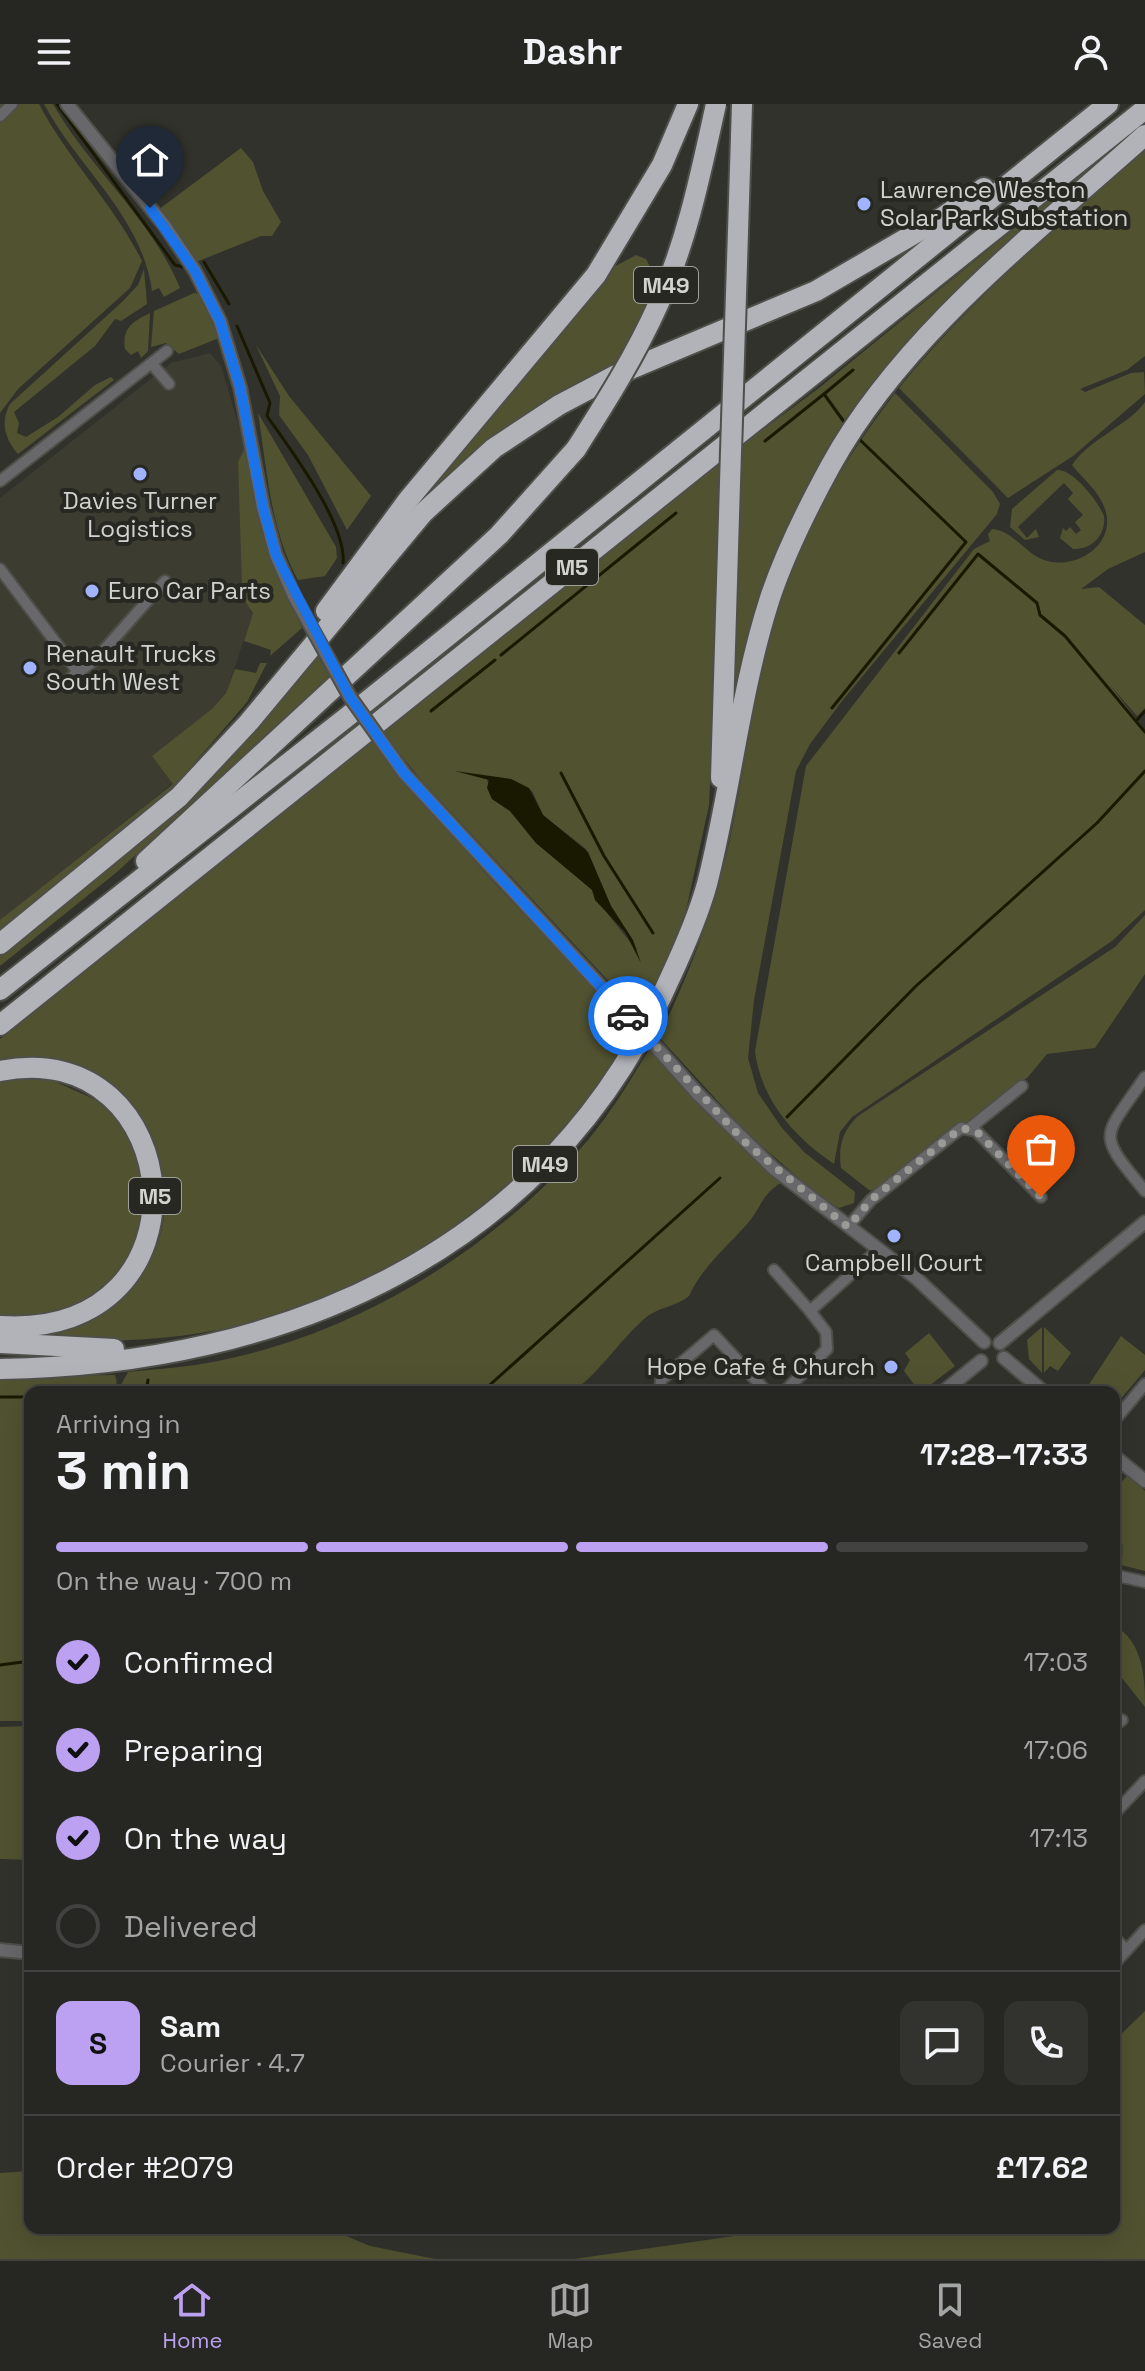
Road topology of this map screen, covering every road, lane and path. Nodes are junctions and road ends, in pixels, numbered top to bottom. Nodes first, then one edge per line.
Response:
1 (12, 104) edge
2 (67, 104) edge
3 (688, 104) edge
4 (716, 104) edge
5 (742, 104) edge
6 (1107, 104) edge
7 (1145, 109) edge
8 (0, 116) edge
9 (1145, 135) edge
10 (167, 351) dead end
11 (152, 364) junction
12 (169, 384) dead end
13 (0, 481) edge
14 (0, 569) edge
15 (165, 581) dead end
16 (78, 672) junction
17 (64, 683) dead end
18 (249, 722) junction
19 (718, 830) junction
20 (0, 944) edge
21 (52, 947) junction
22 (0, 990) edge
23 (0, 1025) edge
24 (0, 1071) edge
25 (1145, 1077) edge
26 (1022, 1086) dead end
27 (970, 1128) junction
28 (1145, 1191) edge
29 (1041, 1197) dead end
30 (1145, 1222) edge
31 (848, 1227) junction
32 (879, 1249) junction
33 (774, 1270) dead end
34 (810, 1311) junction
35 (0, 1326) edge
36 (984, 1342) junction
37 (0, 1343) edge
38 (214, 1343) junction
39 (1000, 1343) junction
40 (1004, 1358) junction
41 (981, 1361) junction
42 (0, 1369) edge
43 (1145, 1384) edge
44 (660, 1386) edge
45 (761, 1386) edge
46 (790, 1386) edge
47 (950, 1386) edge
48 (1037, 1386) edge
49 (1120, 1414) edge
50 (1120, 1461) edge
51 (1145, 1481) edge
52 (1120, 1576) edge
53 (1145, 1582) edge
54 (1145, 1781) edge
55 (1120, 1808) edge
56 (1145, 1930) edge
57 (1120, 1944) edge
58 (0, 1950) edge
59 (1127, 1950) junction
60 (24, 1952) edge
61 (1120, 1958) edge

1 - 8 street
2 - 31 street, bridge
3 - 18 highway
4 - 21 highway, M49, bridge
5 - 19 highway, M49, bridge
6 - 18 highway, M5
6 - 21 highway, M5
7 - 23 highway, M5
9 - 19 highway
10 - 11 street
11 - 12 street
11 - 13 street
14 - 16 street
15 - 16 street
16 - 17 street
18 - 20 highway, M5
19 - 38 highway, M49
21 - 22 highway, M5
24 - 35 highway, M5
25 - 28 street
26 - 27 street
27 - 29 street
27 - 31 street
30 - 39 street
31 - 32 street
32 - 34 street
32 - 36 street
33 - 34 street
34 - 46 street
36 - 39 street
36 - 41 street
37 - 38 highway
38 - 42 highway, M49
39 - 40 street
40 - 41 street
40 - 48 street
41 - 47 street
43 - 49 street
44 - 45 street
50 - 51 street
52 - 53 street
54 - 55 street
56 - 59 street
57 - 59 street
58 - 60 street
59 - 61 street

